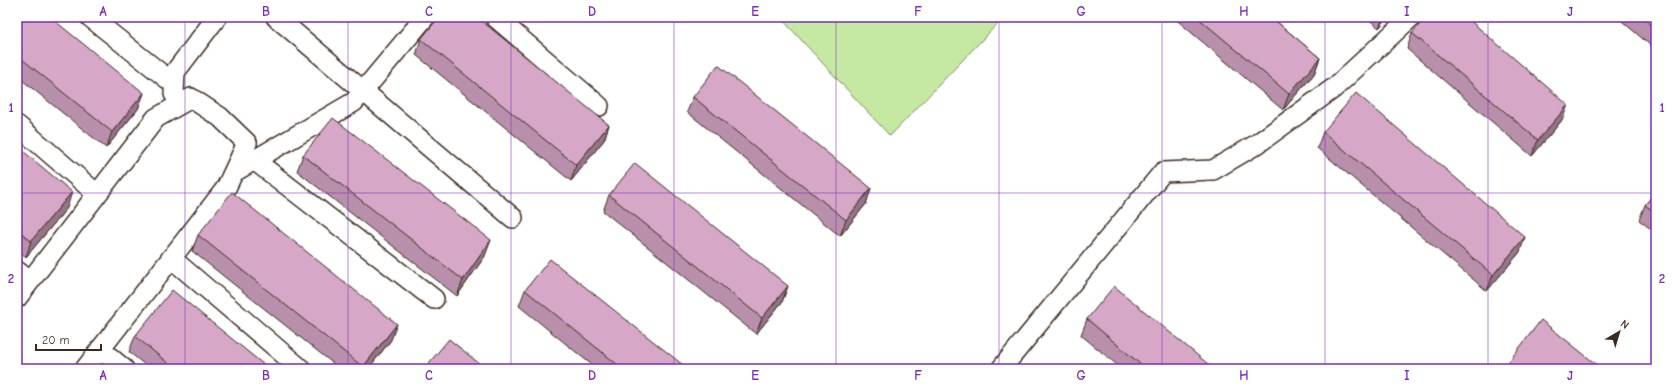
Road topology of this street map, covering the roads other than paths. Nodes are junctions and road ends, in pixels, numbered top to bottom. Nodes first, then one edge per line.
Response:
1 (90, 17) edge
2 (217, 17) edge
3 (276, 17) edge
4 (425, 17) edge
5 (495, 17) edge
6 (1412, 17) edge
7 (174, 84) junction
8 (363, 91) junction
9 (599, 106) dead end
10 (174, 108) junction
11 (17, 125) edge
12 (254, 160) junction
13 (234, 172) junction
14 (97, 194) junction
15 (513, 218) dead end
16 (171, 258) junction
17 (24, 276) edge
18 (17, 298) edge
19 (434, 299) dead end
20 (100, 349) junction
21 (85, 369) edge
22 (124, 369) edge
23 (301, 369) edge
24 (1001, 369) edge

1 - 7 street
2 - 7 street
3 - 8 street
4 - 8 street
5 - 9 street
6 - 24 street
7 - 10 street
8 - 12 street
8 - 15 street
10 - 13 street
10 - 14 street
11 - 14 street
12 - 13 street
12 - 19 street
13 - 16 street
14 - 17 street
16 - 20 street
16 - 23 street
17 - 18 street
20 - 21 street
20 - 22 street

